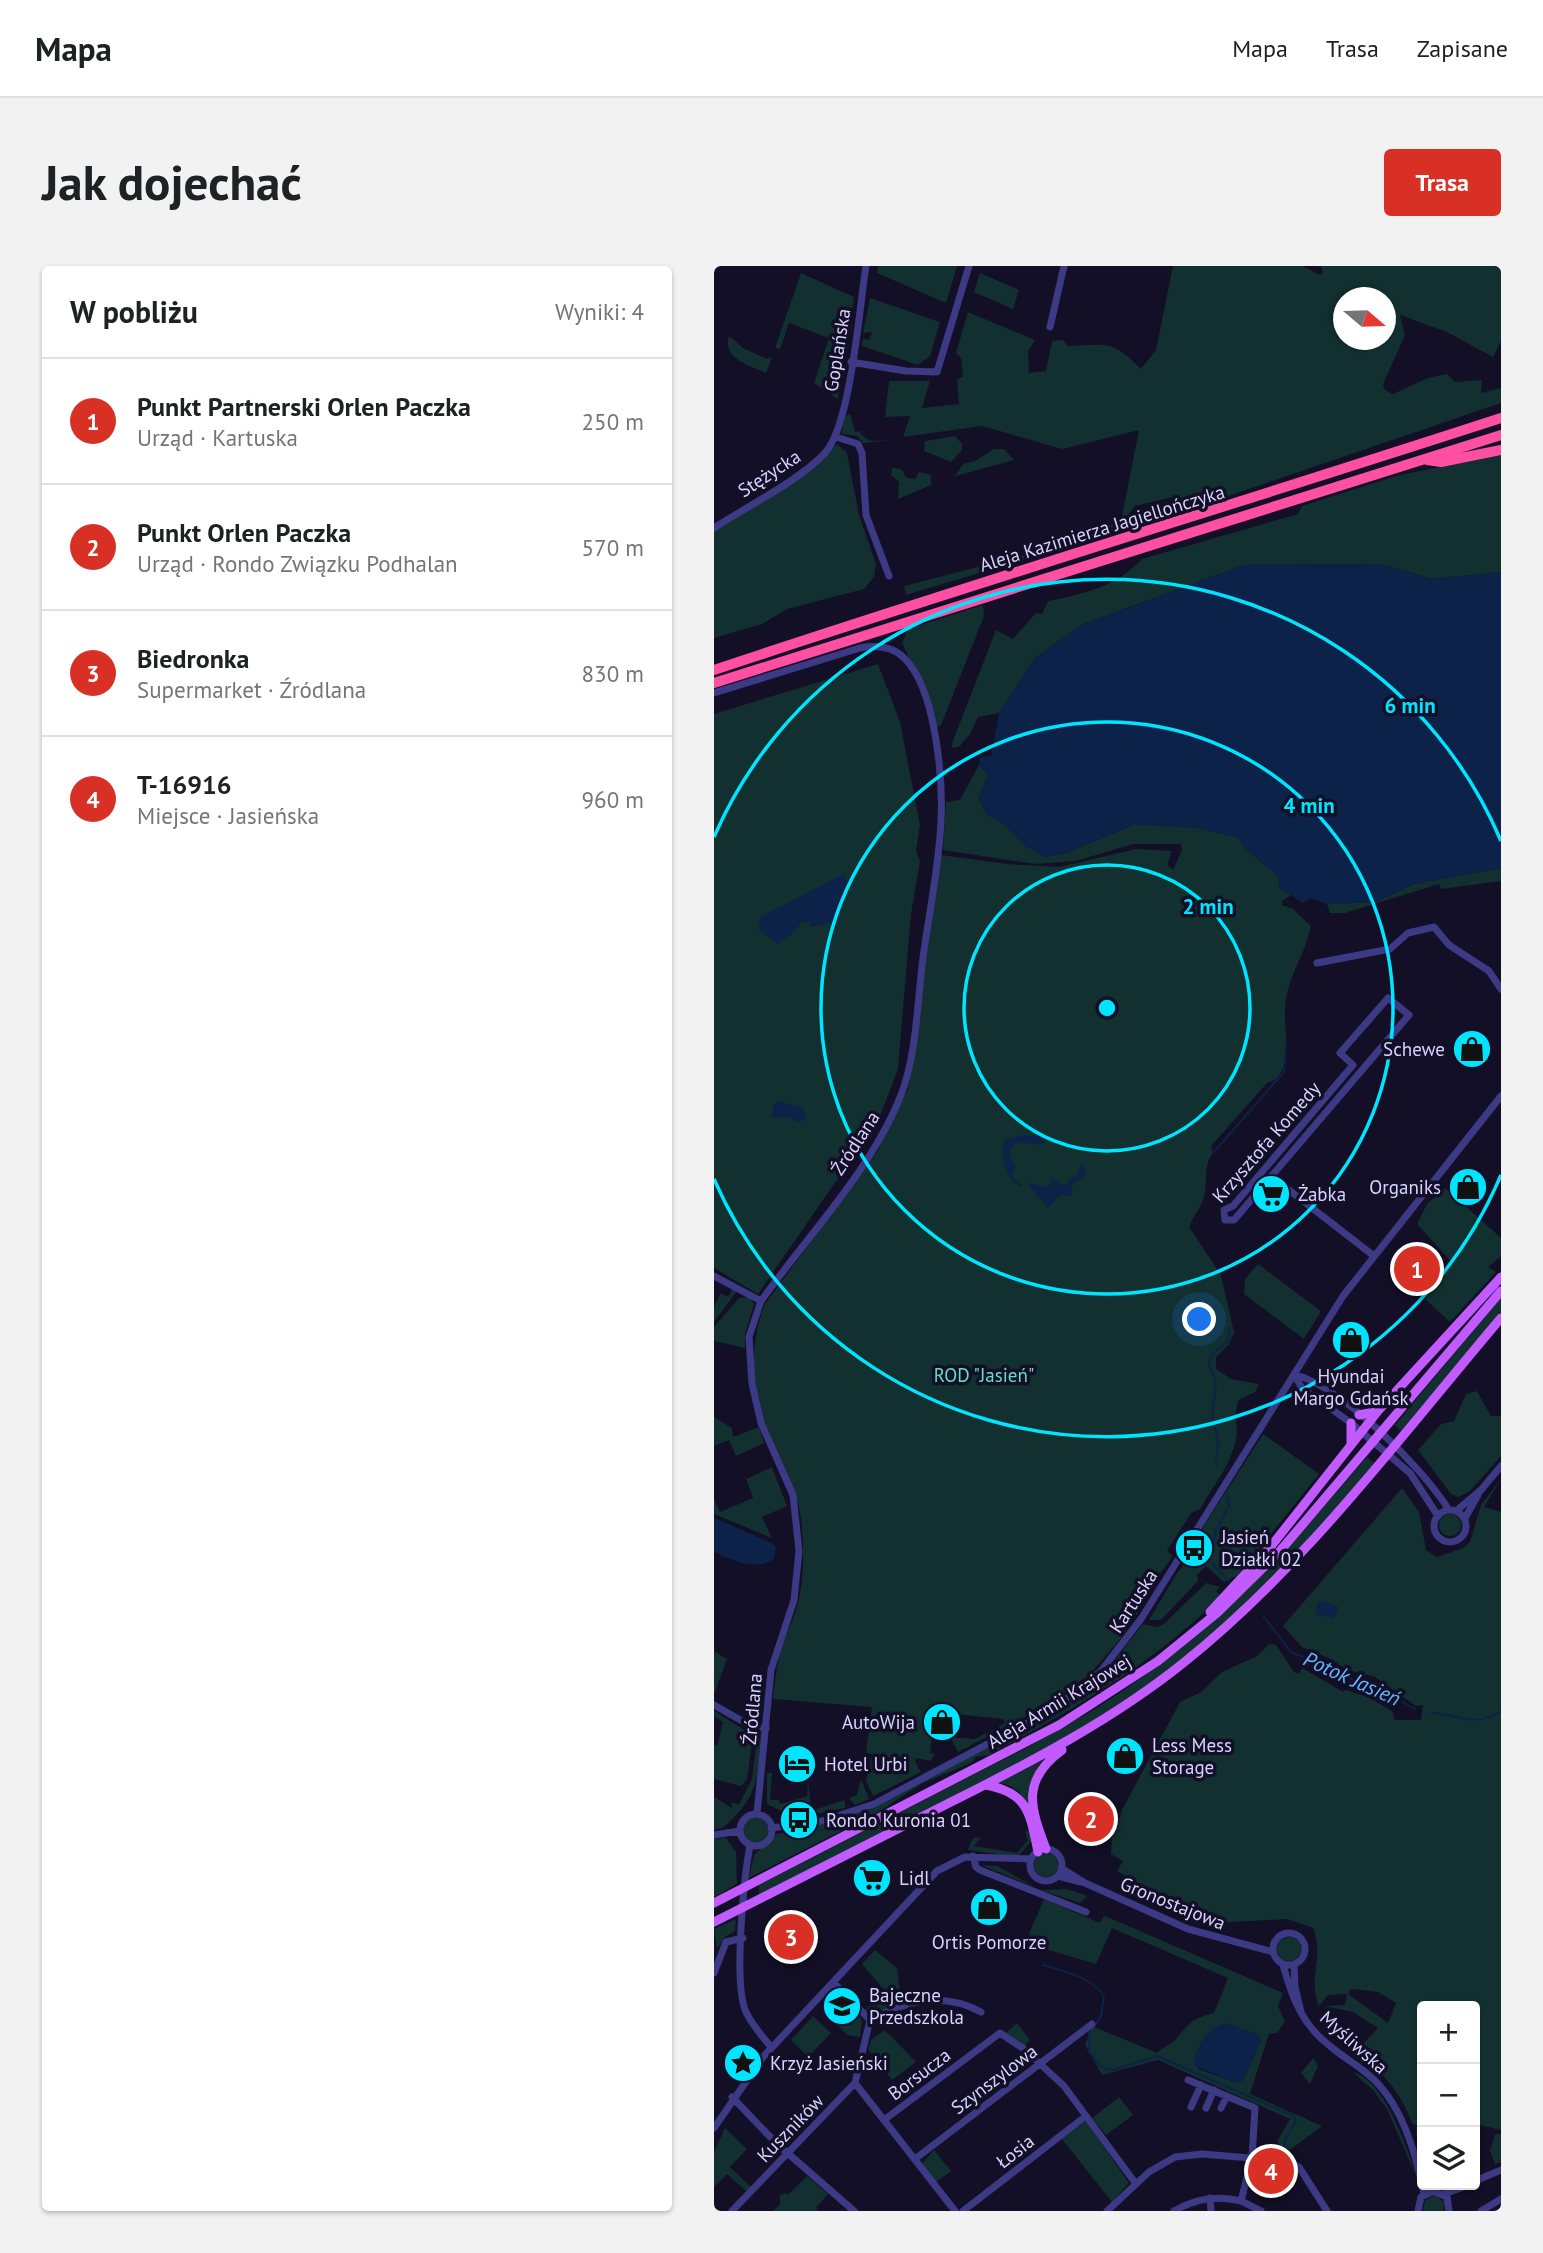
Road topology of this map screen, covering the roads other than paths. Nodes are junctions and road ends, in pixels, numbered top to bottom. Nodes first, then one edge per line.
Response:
1 (866, 266) edge
2 (969, 266) edge
3 (1064, 266) edge
4 (1049, 327) dead end
5 (851, 362) junction
6 (1501, 418) edge
7 (1501, 435) edge
8 (835, 437) junction
9 (1501, 450) edge
10 (1423, 460) junction
11 (714, 528) edge
12 (889, 576) dead end
13 (714, 670) edge
14 (714, 682) edge
15 (714, 693) edge
16 (1317, 963) dead end
17 (1501, 989) edge
18 (1501, 1096) edge
19 (1271, 1176) junction
20 (1374, 1256) junction
21 (714, 1276) edge
22 (1501, 1277) edge
23 (1501, 1291) edge
24 (761, 1301) junction
25 (1501, 1318) edge
26 (1294, 1374) junction
27 (1378, 1411) junction
28 (1359, 1415) junction
29 (1351, 1423) junction
30 (1368, 1423) junction
31 (1361, 1431) junction
32 (1350, 1445) junction
33 (1501, 1466) edge
34 (1480, 1490) junction
35 (1453, 1510) junction
36 (1438, 1516) junction
37 (1465, 1518) junction
38 (1158, 1661) junction
39 (714, 1705) edge
40 (766, 1728) junction
41 (1083, 1732) junction
42 (985, 1785) junction
43 (757, 1814) junction
44 (771, 1828) junction
45 (740, 1831) junction
46 (714, 1835) edge
47 (750, 1845) junction
48 (973, 1856) junction
49 (1036, 1857) junction
50 (1060, 1872) junction
51 (714, 1903) edge
52 (1086, 1912) dead end
53 (714, 1922) edge
54 (743, 1938) junction
55 (1274, 1943) junction
56 (1252, 1945) junction
57 (1273, 1952) junction
58 (1283, 1965) junction
59 (1294, 1965) junction
60 (714, 1973) edge
61 (833, 1982) junction
62 (981, 2012) dead end
63 (1301, 2012) junction
64 (870, 2020) junction
65 (1092, 2024) dead end
66 (771, 2047) junction
67 (1040, 2063) junction
68 (1188, 2080) dead end
69 (855, 2083) junction
70 (1201, 2085) junction
71 (1214, 2090) junction
72 (1227, 2096) junction
73 (732, 2097) junction
74 (1191, 2107) dead end
75 (1206, 2108) dead end
76 (1222, 2108) dead end
77 (1086, 2116) junction
78 (884, 2120) junction
79 (714, 2127) edge
80 (787, 2154) junction
81 (1252, 2157) junction
82 (915, 2159) junction
83 (1417, 2164) edge
84 (1501, 2170) edge
85 (1480, 2179) edge
86 (1136, 2184) junction
87 (1423, 2190) edge
88 (1429, 2190) edge
89 (1436, 2190) edge
90 (1456, 2190) edge
91 (1464, 2190) edge
92 (1424, 2194) junction
93 (1444, 2194) junction
94 (1210, 2198) junction
95 (1501, 2199) edge
96 (1241, 2201) junction
97 (1450, 2207) edge
98 (1417, 2210) edge
99 (732, 2211) edge
100 (854, 2211) edge
101 (955, 2211) edge
102 (963, 2211) edge
103 (1107, 2211) edge
104 (1174, 2211) edge
105 (1212, 2211) edge
106 (1261, 2211) edge
107 (1327, 2211) edge
108 (1481, 2211) edge

1 - 5 street, Goplańska
2 - 5 street
3 - 4 street
5 - 8 street, Goplańska
6 - 13 highway, Aleja Kazimierza Jagiellończyka
7 - 10 highway, Aleja Kazimierza Jagiellończyka
8 - 11 street, Stężycka
8 - 12 street
9 - 10 highway
10 - 14 highway, Aleja Kazimierza Jagiellończyka
15 - 24 street, Źródlana
16 - 17 street
18 - 20 street, Kartuska
19 - 19 street, Krzysztofa Komedy
19 - 20 street, Krzysztofa Komedy
20 - 26 street, Kartuska
21 - 24 street
22 - 27 main road
23 - 38 main road, Aleja Armii Krajowej
24 - 40 street, Źródlana
25 - 41 main road, Aleja Armii Krajowej
26 - 28 street
26 - 29 street
26 - 44 street, Kartuska
27 - 28 main road
27 - 30 main road
28 - 30 street
29 - 31 street
29 - 32 main road
30 - 31 main road
30 - 35 street
31 - 32 main road
31 - 36 street
32 - 38 main road
33 - 34 street
34 - 35 street
34 - 37 street
35 - 36 street
35 - 37 street
36 - 37 street
38 - 51 main road, Aleja Armii Krajowej
39 - 40 street
40 - 43 street, Źródlana
41 - 42 main road, Aleja Armii Krajowej
41 - 49 main road
42 - 49 main road
42 - 53 main road, Aleja Armii Krajowej
43 - 44 street
43 - 45 street
44 - 47 street
45 - 46 street
45 - 47 street
47 - 54 street
48 - 49 street
48 - 52 street
48 - 61 street
49 - 50 street
49 - 50 street, Gronostajowa
50 - 56 street, Gronostajowa
54 - 60 street
54 - 66 street
55 - 56 street, Gronostajowa
55 - 57 street
55 - 59 street
56 - 57 street, Gronostajowa
57 - 58 street
58 - 59 street
58 - 63 street, Myśliwska
59 - 63 street, Myśliwska
61 - 64 street
61 - 66 street
62 - 64 street
63 - 83 street, Myśliwska
64 - 69 street
65 - 67 street, Szynszylowa
66 - 73 street
67 - 77 street
67 - 78 street, Borsucza
67 - 82 street, Szynszylowa
68 - 70 street
69 - 78 street, Borsucza
69 - 80 street, Kuszników
70 - 71 street
70 - 74 street
71 - 72 street
71 - 75 street
72 - 76 street
72 - 81 street
73 - 79 street
73 - 80 street
77 - 86 street
77 - 102 street, Łosia
78 - 82 street, Borsucza
80 - 99 street, Kuszników
80 - 100 street
81 - 86 street
81 - 96 street
81 - 107 street
82 - 101 street, Borsucza
84 - 85 street
86 - 103 street
87 - 92 street, Myśliwska
88 - 92 street
89 - 93 street
90 - 93 street
91 - 97 street
92 - 98 street
93 - 97 street
94 - 96 street
94 - 104 street
94 - 105 street
95 - 108 street
96 - 106 street

